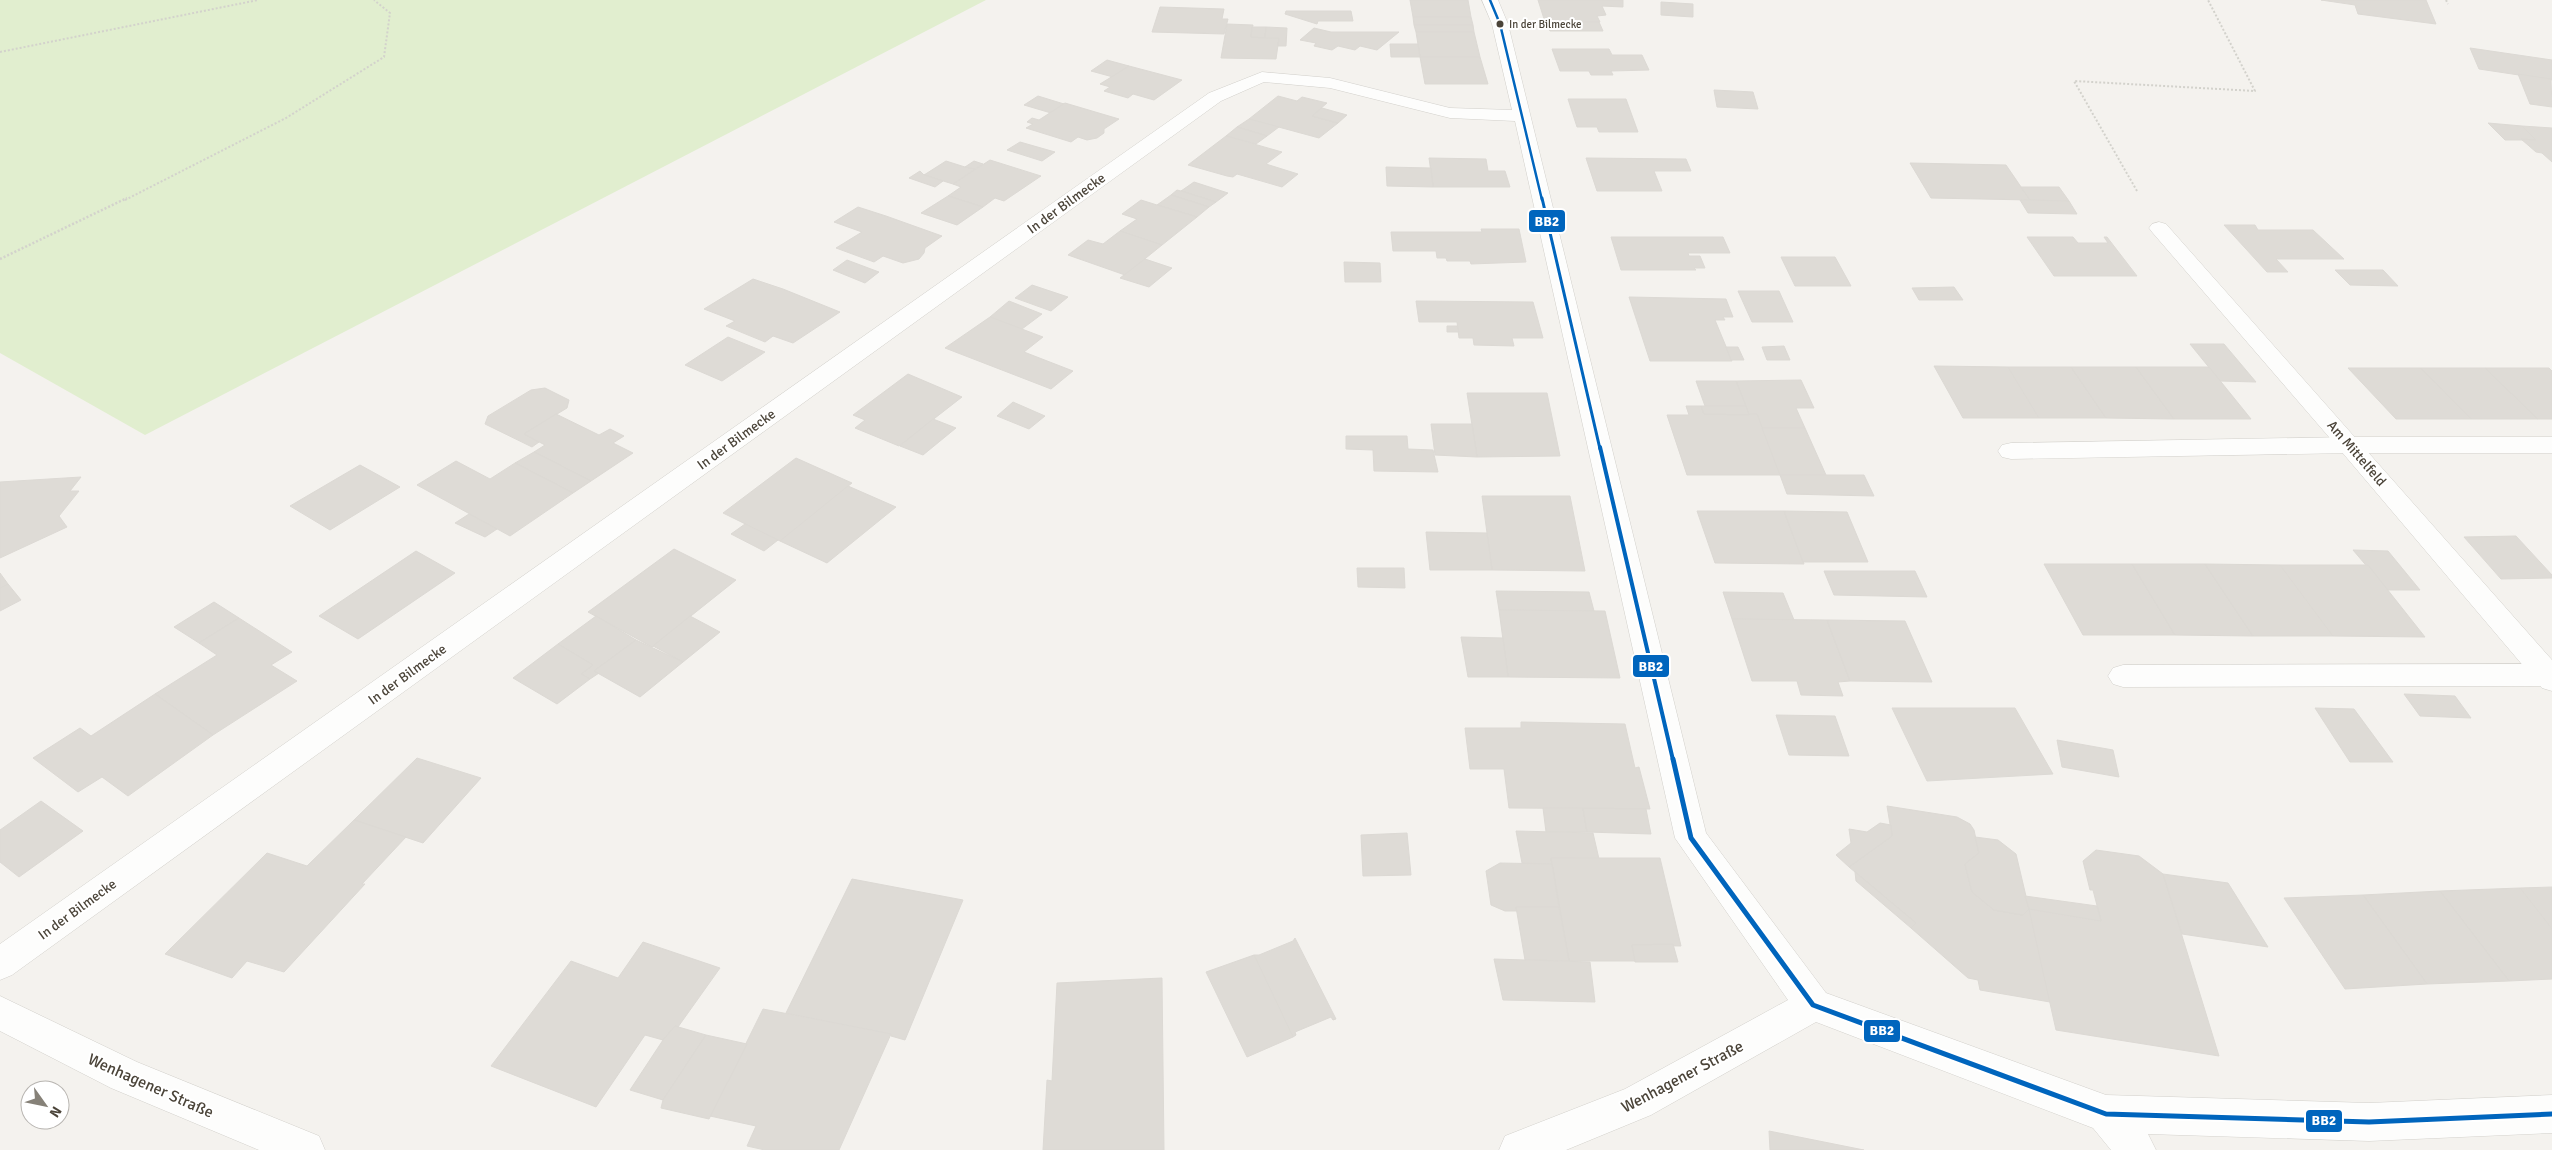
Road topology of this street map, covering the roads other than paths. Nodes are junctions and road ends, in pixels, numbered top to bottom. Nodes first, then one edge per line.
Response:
1 (1490, 0) edge
2 (1523, 116) junction
3 (2159, 228) road end
4 (2350, 445) junction
5 (2552, 445) edge
6 (2011, 451) dead end
7 (2123, 676) dead end
8 (2551, 677) edge
9 (0, 964) edge
10 (1814, 1005) junction
11 (0, 1013) edge
12 (2106, 1114) junction
13 (2552, 1114) edge
14 (305, 1150) edge
15 (1519, 1150) edge
16 (2136, 1150) edge

1 - 2 street
2 - 9 street, In der Bilmecke
2 - 10 street
3 - 4 street, Am Mittelfeld
4 - 5 street
4 - 6 street
4 - 8 street, Am Mittelfeld
7 - 8 street
10 - 12 street
10 - 15 street, Wenhagener Straße
11 - 14 street, Wenhagener Straße
12 - 13 street
12 - 16 street

